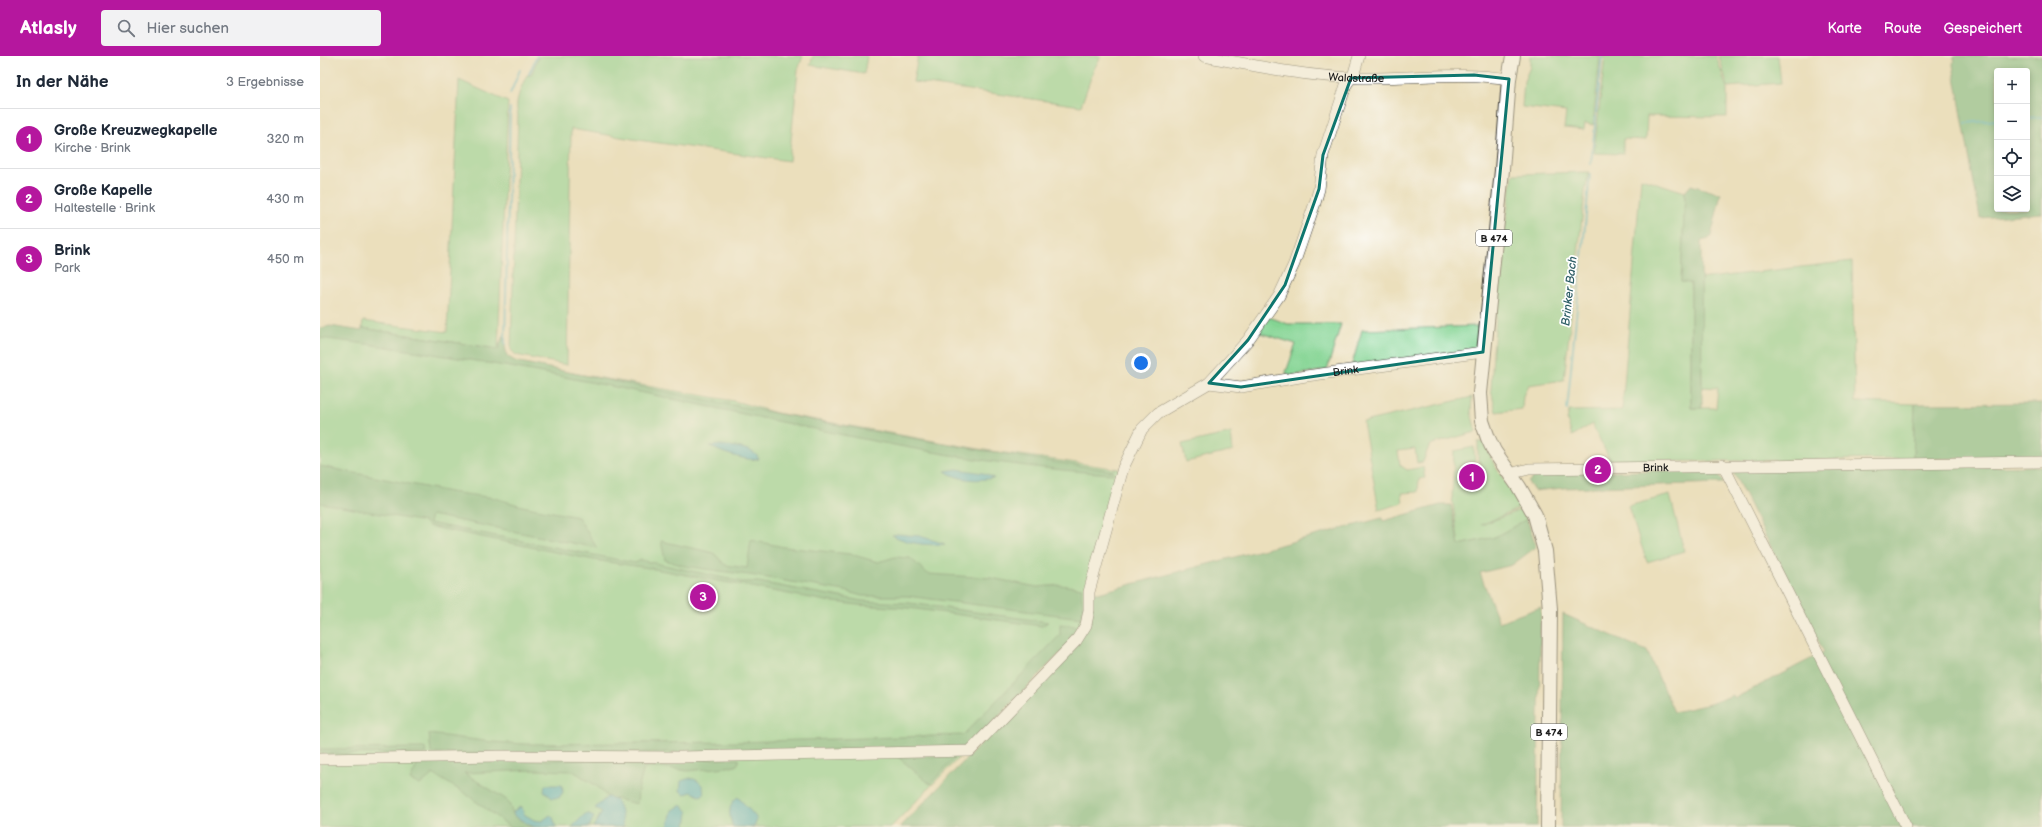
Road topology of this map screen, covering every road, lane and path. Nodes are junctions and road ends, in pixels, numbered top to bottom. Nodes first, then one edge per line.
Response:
1 (1204, 56) edge
2 (1360, 56) edge
3 (1513, 56) edge
4 (1351, 78) junction
5 (1509, 79) junction
6 (1483, 352) junction
7 (1209, 383) junction
8 (2042, 462) edge
9 (1723, 465) junction
10 (1512, 477) junction
11 (320, 759) edge
12 (1548, 827) edge
13 (1906, 827) edge

1 - 4 street, Waldstraße
2 - 4 street
3 - 5 main road, B 474
4 - 5 street, Waldstraße
4 - 7 street
5 - 6 main road, B 474
6 - 7 street, Brink
6 - 10 main road, B 474
7 - 11 street
8 - 9 street, Brink
9 - 10 street, Brink
9 - 13 street
10 - 12 main road, B 474

